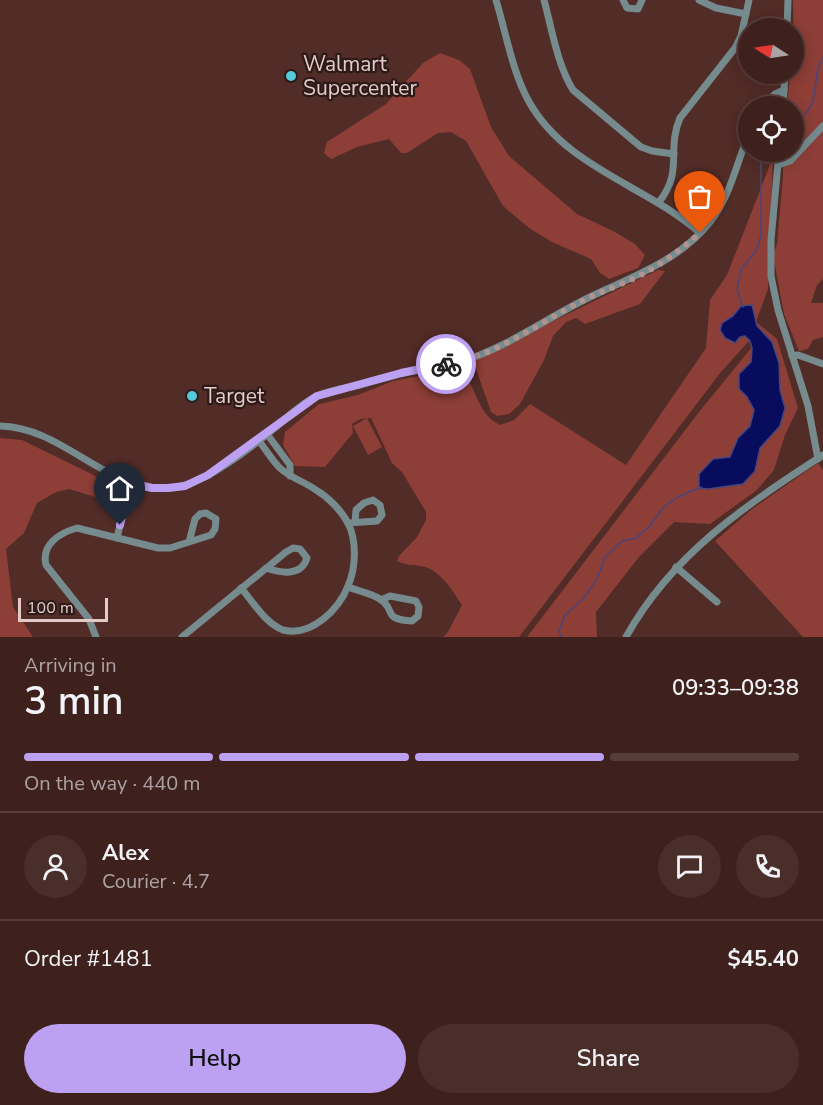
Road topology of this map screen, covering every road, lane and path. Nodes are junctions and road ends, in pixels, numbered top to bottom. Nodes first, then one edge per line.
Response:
1 (496, 0) edge
2 (544, 0) edge
3 (623, 0) edge
4 (642, 0) edge
5 (699, 0) edge
6 (748, 0) edge
7 (788, 0) edge
8 (746, 14) junction
9 (787, 18) edge
10 (784, 84) edge
11 (784, 90) junction
12 (773, 96) edge
13 (784, 96) edge
14 (823, 126) edge
15 (804, 146) edge
16 (674, 154) junction
17 (738, 162) edge
18 (779, 162) edge
19 (658, 202) junction
20 (700, 233) junction
21 (792, 356) junction
22 (823, 364) edge
23 (0, 425) edge
24 (267, 434) junction
25 (258, 440) junction
26 (820, 457) edge
27 (290, 476) junction
28 (130, 483) junction
29 (117, 538) junction
30 (189, 542) junction
31 (676, 567) junction
32 (266, 568) junction
33 (348, 586) junction
34 (241, 588) junction
35 (381, 600) junction
36 (717, 602) dead end
37 (96, 637) edge
38 (182, 637) edge
39 (626, 637) edge

1 - 19 street
2 - 16 street
3 - 4 street
5 - 8 street
6 - 8 street
7 - 9 street
8 - 16 street
10 - 11 street
11 - 12 street
11 - 13 street
14 - 15 street
16 - 19 street
17 - 20 street
18 - 21 street
19 - 20 street
20 - 24 street
21 - 22 street
21 - 26 street
23 - 28 street
24 - 25 street
24 - 27 street
25 - 27 street
25 - 28 street
26 - 31 street
27 - 33 street
28 - 29 street
29 - 30 street
29 - 37 street
30 - 30 street
31 - 36 street
31 - 39 street
32 - 32 street
32 - 34 street
33 - 34 street
33 - 35 street
34 - 38 street
35 - 35 street

